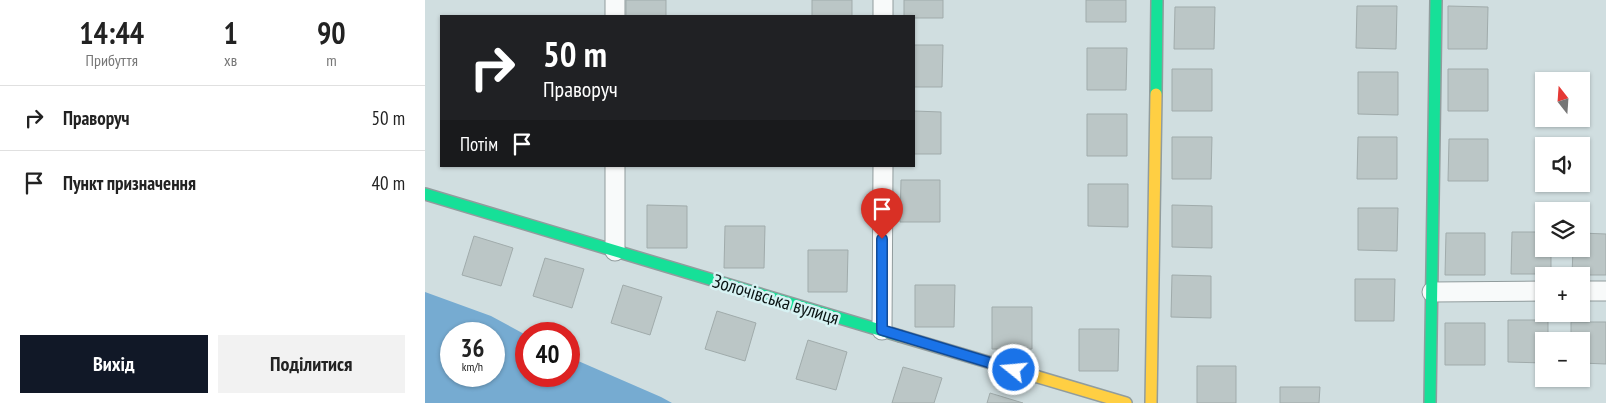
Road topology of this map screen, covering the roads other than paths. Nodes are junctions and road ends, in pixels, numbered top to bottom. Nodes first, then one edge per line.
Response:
1 (615, 0) edge
2 (883, 0) edge
3 (1157, 0) edge
4 (1436, 0) edge
5 (615, 15) edge
6 (883, 15) edge
7 (615, 167) edge
8 (883, 167) edge
9 (425, 194) edge
10 (615, 251) junction
11 (1535, 291) edge
12 (1590, 291) edge
13 (1606, 291) edge
14 (1432, 292) junction
15 (882, 330) junction
16 (1126, 403) edge
17 (1151, 403) edge
18 (1431, 403) edge

1 - 5 street
2 - 6 street
3 - 17 street
4 - 14 street
7 - 10 street
8 - 15 street
9 - 10 street, Золочівська вулиця
10 - 15 street, Золочівська вулиця
11 - 14 street
12 - 13 street
14 - 18 street
15 - 16 street, Золочівська вулиця

